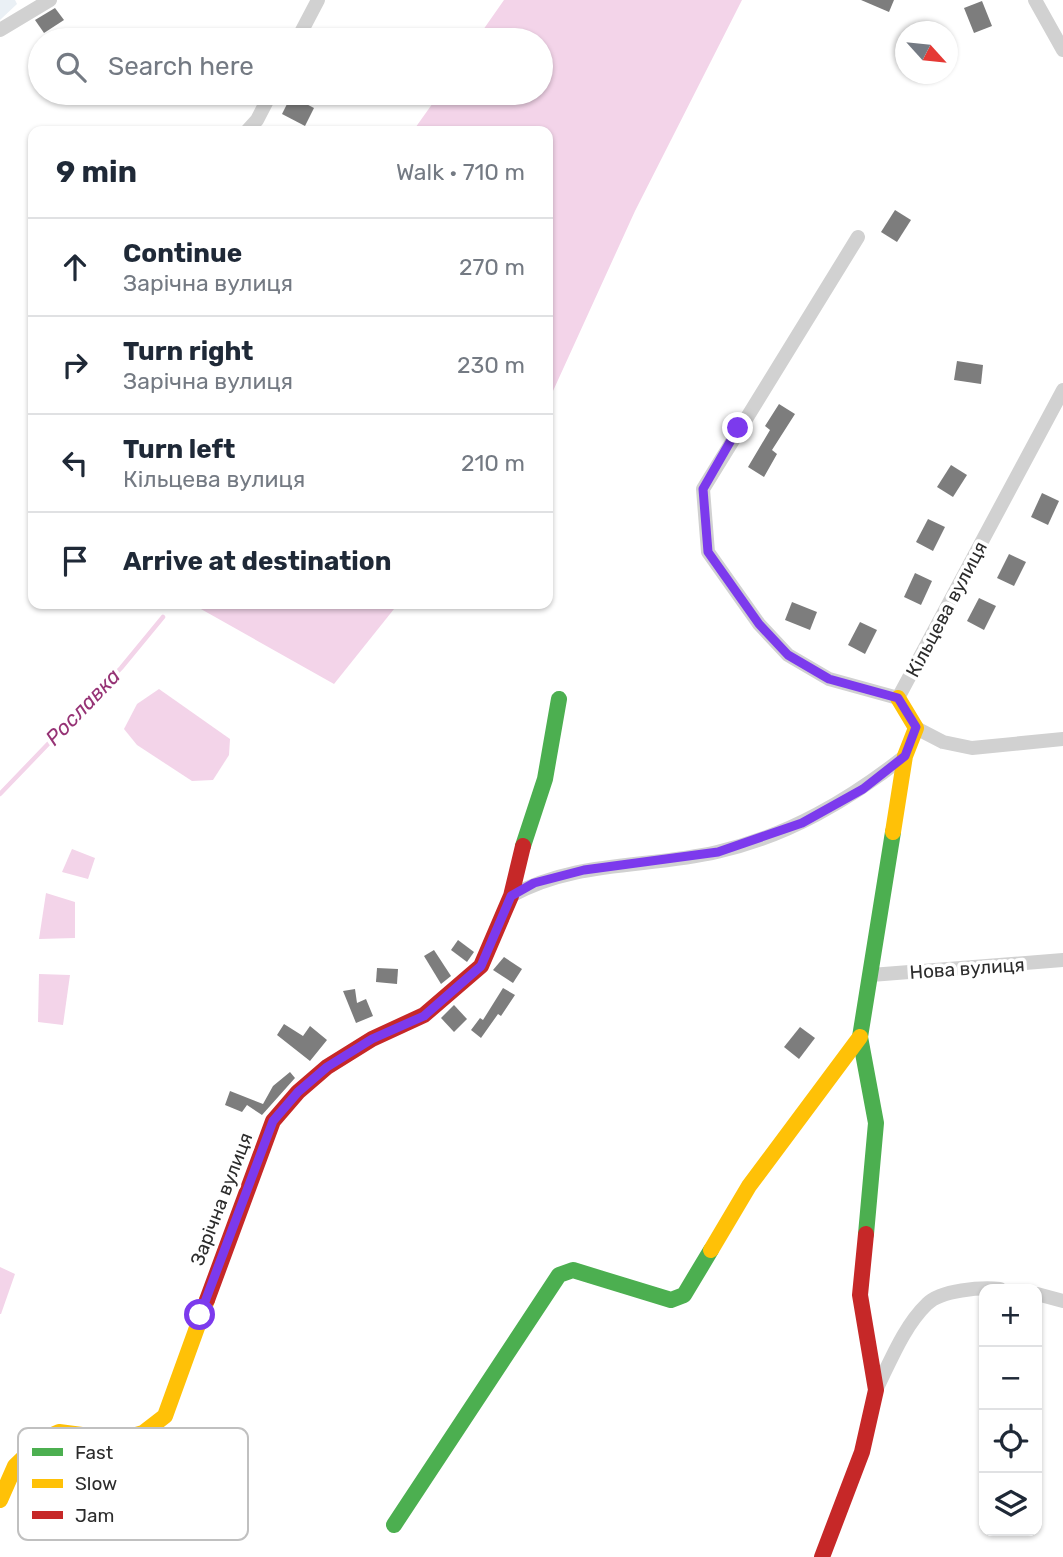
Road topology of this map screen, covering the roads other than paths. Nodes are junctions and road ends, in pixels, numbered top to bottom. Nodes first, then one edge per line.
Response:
1 (50, 0) edge
2 (318, 0) edge
3 (1035, 0) edge
4 (303, 28) edge
5 (0, 30) edge
6 (1063, 50) edge
7 (265, 105) edge
8 (252, 126) edge
9 (858, 237) dead end
10 (1063, 390) edge
11 (898, 698) junction
12 (559, 699) dead end
13 (916, 727) junction
14 (1063, 739) edge
15 (905, 756) junction
16 (511, 896) junction
17 (1063, 960) edge
18 (871, 975) junction
19 (860, 1037) junction
20 (979, 1286) edge
21 (1042, 1295) edge
22 (1063, 1301) edge
23 (876, 1390) junction
24 (149, 1428) edge
25 (18, 1463) edge
26 (0, 1500) edge
27 (394, 1525) dead end
28 (822, 1557) edge

1 - 5 street
2 - 4 street
3 - 6 street
7 - 8 street
9 - 11 street, Кільцева вулиця
10 - 11 street, Кільцева вулиця
11 - 13 street
12 - 16 street, Зарічна вулиця
13 - 14 street
13 - 15 street
15 - 16 street
15 - 18 street
16 - 24 street, Зарічна вулиця
17 - 18 street, Нова вулиця
18 - 19 street
19 - 23 street
19 - 27 street
20 - 23 street
21 - 22 street
23 - 28 street
25 - 26 street, Зарічна вулиця

